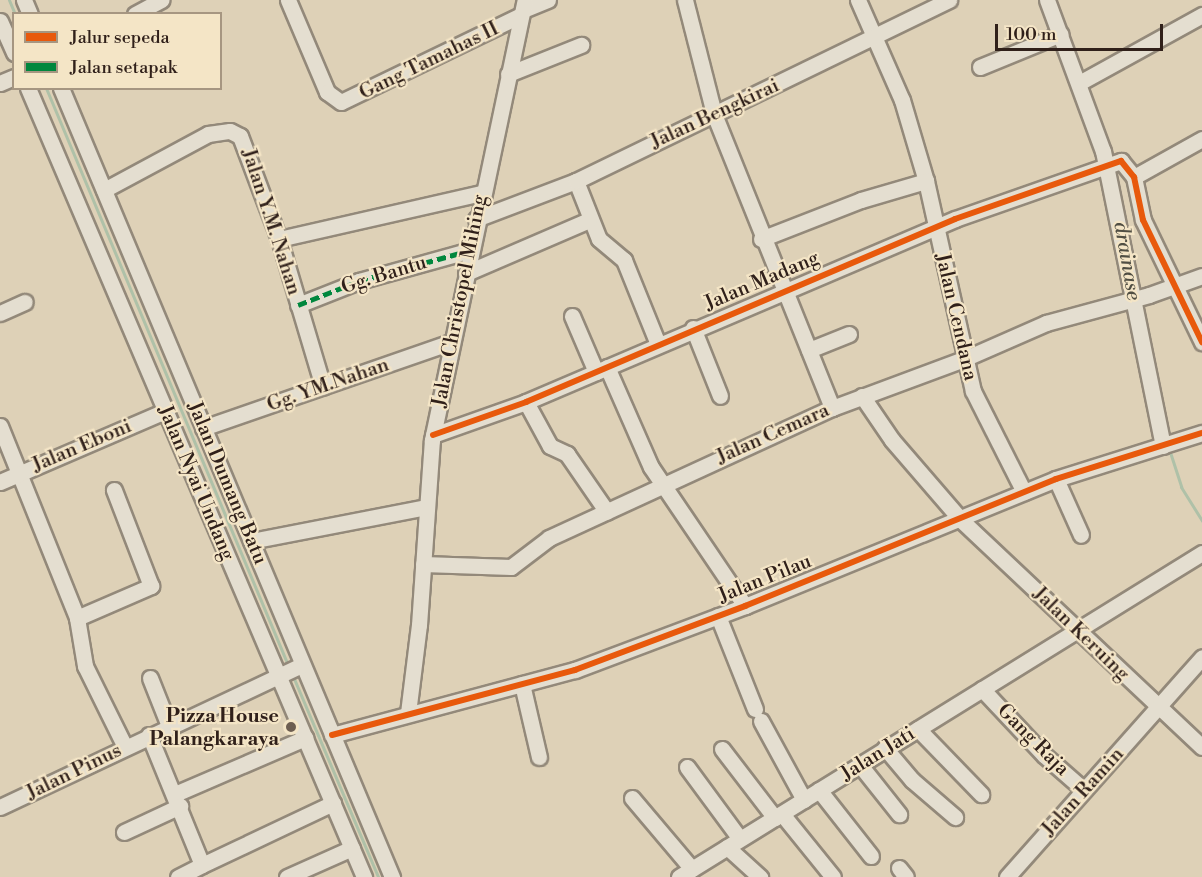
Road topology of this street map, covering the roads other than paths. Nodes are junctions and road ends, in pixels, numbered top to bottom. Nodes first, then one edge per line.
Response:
1 (161, 0) edge
2 (288, 0) edge
3 (548, 0) edge
4 (685, 0) edge
5 (858, 0) edge
6 (950, 0) edge
7 (1047, 0) edge
8 (523, 8) edge
9 (139, 12) edge
10 (1202, 15) edge
11 (0, 21) edge
12 (1061, 34) junction
13 (876, 38) junction
14 (581, 45) dead end
15 (12, 48) edge
16 (980, 67) dead end
17 (508, 74) junction
18 (1090, 78) junction
19 (29, 90) edge
20 (62, 90) edge
21 (714, 114) junction
22 (1202, 139) edge
23 (1112, 163) junction
24 (1134, 177) junction
25 (576, 181) junction
26 (926, 181) junction
27 (104, 190) junction
28 (482, 193) junction
29 (476, 219) junction
30 (589, 220) junction
31 (936, 228) junction
32 (279, 239) junction
33 (761, 240) junction
34 (471, 250) junction
35 (466, 273) junction
36 (1202, 276) edge
37 (1178, 286) junction
38 (783, 292) junction
39 (1140, 297) junction
40 (26, 303) dead end
41 (298, 305) junction
42 (0, 313) edge
43 (572, 316) dead end
44 (693, 328) junction
45 (849, 334) dead end
46 (452, 342) junction
47 (1202, 342) edge
48 (658, 344) junction
49 (809, 350) junction
50 (964, 359) junction
51 (601, 369) junction
52 (323, 387) junction
53 (720, 396) dead end
54 (862, 396) junction
55 (526, 402) junction
56 (832, 408) junction
57 (165, 411) junction
58 (0, 426) edge
59 (203, 428) junction
60 (1202, 433) edge
61 (433, 435) junction
62 (1164, 446) junction
63 (21, 473) junction
64 (1056, 480) junction
65 (0, 482) edge
66 (663, 487) junction
67 (114, 490) dead end
68 (1024, 492) junction
69 (426, 507) junction
70 (607, 512) junction
71 (961, 520) junction
72 (1082, 535) dead end
73 (251, 541) junction
74 (1202, 553) edge
75 (423, 564) junction
76 (745, 606) junction
77 (718, 616) junction
78 (77, 618) junction
79 (1077, 630) junction
80 (1202, 657) edge
81 (291, 670) junction
82 (150, 678) dead end
83 (522, 684) junction
84 (982, 689) junction
85 (1158, 707) junction
86 (408, 713) junction
87 (169, 726) junction
88 (918, 729) junction
89 (149, 735) junction
90 (332, 735) junction
91 (305, 738) junction
92 (125, 747) junction
93 (1202, 747) edge
94 (885, 748) junction
95 (722, 749) dead end
96 (539, 757) dead end
97 (860, 765) junction
98 (687, 766) dead end
99 (819, 790) junction
100 (1084, 790) junction
101 (981, 795) dead end
102 (632, 798) dead end
103 (177, 800) junction
104 (804, 800) junction
105 (333, 803) junction
106 (0, 807) edge
107 (899, 814) dead end
108 (778, 816) junction
109 (955, 817) dead end
110 (124, 832) dead end
111 (733, 844) junction
112 (352, 848) junction
113 (871, 856) dead end
114 (202, 865) junction
115 (685, 873) edge
116 (178, 877) edge
117 (287, 877) edge
118 (364, 877) edge
119 (392, 877) edge
120 (760, 877) edge
121 (833, 877) edge
122 (1007, 877) edge

1 - 9 street
2 - 8 street, Gang Tamahas II
3 - 8 street, Gang Tamahas II
4 - 21 street
5 - 13 street, Jalan Cendana
6 - 13 street, Jalan Bengkirai
7 - 12 street
8 - 17 street, Jalan Christopel Mihing
10 - 18 street
11 - 15 street
12 - 16 street
12 - 18 street
13 - 21 street, Jalan Bengkirai
13 - 26 street, Jalan Cendana
14 - 17 street
17 - 28 street, Jalan Christopel Mihing
18 - 23 street
19 - 57 street, Jalan Nyai Undang
20 - 27 street, Jalan Dumang Batu
21 - 25 street, Jalan Bengkirai
21 - 33 street
22 - 24 street
23 - 24 street
23 - 31 street, Jalan Madang
23 - 39 street
24 - 37 street
25 - 29 street, Jalan Bengkirai
25 - 30 street
26 - 31 street, Jalan Cendana
26 - 33 street
27 - 32 street, Jalan Y.M. Nahan
27 - 59 street, Jalan Dumang Batu
28 - 29 street, Jalan Christopel Mihing
28 - 32 street
29 - 34 street, Jalan Christopel Mihing
30 - 35 street
30 - 48 street
31 - 38 street, Jalan Madang
31 - 50 street, Jalan Cendana
32 - 41 street, Jalan Y.M. Nahan
33 - 38 street
34 - 35 street, Jalan Christopel Mihing
34 - 41 street, Gg. Bantu
35 - 46 street, Jalan Christopel Mihing
36 - 37 street, Jalan Cemara
37 - 39 street, Jalan Cemara
37 - 47 street
38 - 44 street, Jalan Madang
38 - 49 street
39 - 50 street, Jalan Cemara
39 - 62 street
40 - 42 street
41 - 52 street, Jalan Y.M. Nahan
43 - 51 street
44 - 48 street, Jalan Madang
44 - 53 street
45 - 49 street
46 - 52 street, Gg. YM.Nahan
46 - 61 street, Jalan Christopel Mihing
48 - 51 street, Jalan Madang
49 - 56 street
50 - 54 street, Jalan Cemara
50 - 68 street, Jalan Cendana
51 - 55 street, Jalan Madang
51 - 66 street
52 - 59 street, Gg. YM.Nahan
54 - 56 street, Jalan Cemara
54 - 71 street, Jalan Keruing
55 - 61 street, Jalan Madang
55 - 70 street
56 - 66 street, Jalan Cemara
57 - 63 street, Jalan Eboni
57 - 81 street, Jalan Nyai Undang
58 - 63 street
59 - 73 street, Jalan Dumang Batu
60 - 62 street, Jalan Pilau
61 - 69 street, Jalan Christopel Mihing
62 - 64 street, Jalan Pilau
63 - 65 street, Jalan Eboni
63 - 78 street
64 - 68 street, Jalan Pilau
64 - 72 street
66 - 70 street, Jalan Cemara
66 - 76 street
67 - 78 street
68 - 71 street, Jalan Pilau
69 - 73 street
69 - 75 street, Jalan Christopel Mihing
70 - 75 street, Jalan Cemara
71 - 76 street, Jalan Pilau
71 - 79 street, Jalan Keruing
73 - 81 street, Jalan Dumang Batu
74 - 79 street, Jalan Jati
75 - 86 street, Jalan Christopel Mihing
76 - 77 street, Jalan Pilau
77 - 83 street, Jalan Pilau
77 - 104 street
78 - 92 street
79 - 84 street, Jalan Jati
79 - 85 street, Jalan Keruing
80 - 85 street, Jalan Ramin
81 - 87 street, Jalan Pinus
81 - 90 street, Jalan Dumang Batu
81 - 91 street, Jalan Nyai Undang
82 - 87 street
83 - 86 street, Jalan Pilau
83 - 96 street
84 - 88 street, Jalan Jati
84 - 100 street, Gang Raja
85 - 93 street, Jalan Keruing
85 - 100 street, Jalan Ramin
86 - 90 street, Jalan Pilau
87 - 89 street, Jalan Pinus
88 - 94 street, Jalan Jati
88 - 101 street
89 - 92 street, Jalan Pinus
89 - 103 street
90 - 119 street, Jalan Dumang Batu
91 - 103 street
91 - 105 street, Jalan Nyai Undang
92 - 106 street, Jalan Pinus
94 - 97 street, Jalan Jati
94 - 109 street
95 - 108 street
97 - 99 street, Jalan Jati
97 - 107 street
98 - 111 street
99 - 104 street, Jalan Jati
99 - 113 street
100 - 122 street, Jalan Ramin
102 - 115 street
103 - 110 street
103 - 114 street
104 - 108 street, Jalan Jati
105 - 112 street, Jalan Nyai Undang
105 - 114 street
108 - 111 street, Jalan Jati
108 - 121 street
111 - 115 street, Jalan Jati
111 - 120 street
112 - 117 street
112 - 118 street, Jalan Nyai Undang
114 - 116 street

